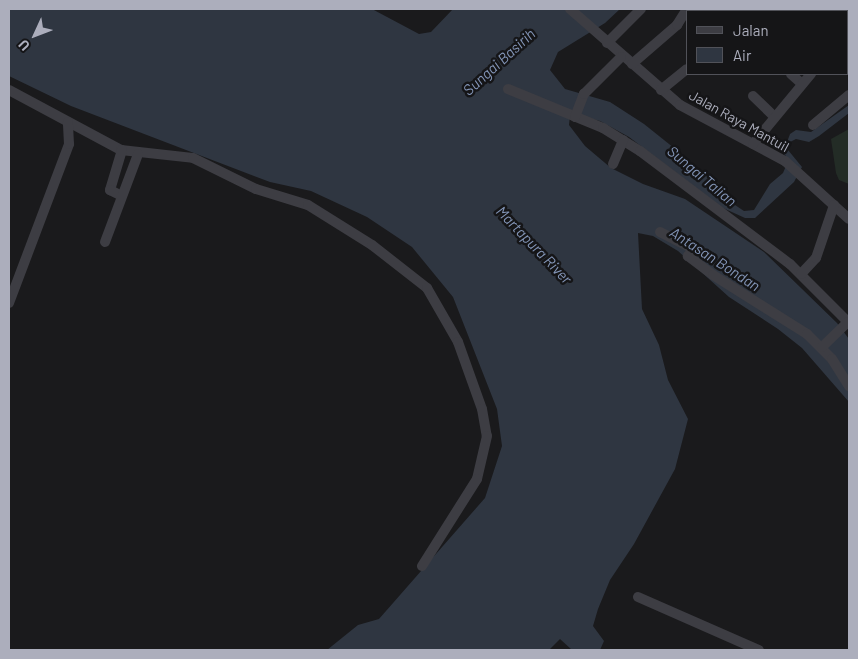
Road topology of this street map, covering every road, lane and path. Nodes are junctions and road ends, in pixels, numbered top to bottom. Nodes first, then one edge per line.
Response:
1 (570, 9) edge
2 (640, 9) edge
3 (686, 11) edge
4 (849, 26) edge
5 (848, 30) edge
6 (607, 43) junction
7 (621, 57) junction
8 (632, 64) junction
9 (686, 70) edge
10 (792, 75) edge
11 (810, 75) edge
12 (802, 84) junction
13 (508, 89) dead end
14 (9, 90) edge
15 (661, 90) junction
16 (849, 95) edge
17 (753, 96) dead end
18 (775, 117) junction
19 (576, 118) junction
20 (68, 122) junction
21 (813, 125) dead end
22 (623, 140) junction
23 (753, 144) junction
24 (122, 150) junction
25 (138, 154) junction
26 (613, 164) dead end
27 (122, 196) junction
28 (834, 205) junction
29 (849, 219) edge
30 (660, 232) dead end
31 (104, 242) dead end
32 (801, 274) junction
33 (9, 304) edge
34 (849, 323) edge
35 (822, 347) junction
36 (849, 386) edge
37 (422, 566) dead end
38 (638, 597) dead end
39 (759, 650) edge

1 - 6 street, Jalan Raya Mantuil
2 - 6 street
3 - 8 street
4 - 5 street
6 - 7 street, Jalan Raya Mantuil
7 - 8 street, Jalan Raya Mantuil
7 - 19 street
8 - 15 street, Jalan Raya Mantuil
9 - 15 street
10 - 12 street
11 - 12 street
12 - 18 street
13 - 19 street
14 - 20 street
15 - 23 street, Jalan Raya Mantuil
16 - 21 street
17 - 18 street
18 - 23 street
19 - 22 street
20 - 24 street
20 - 33 street
22 - 26 street
22 - 32 street
23 - 28 street, Jalan Raya Mantuil
24 - 25 street
24 - 27 street
25 - 27 street
25 - 37 street
27 - 31 street
28 - 29 street, Jalan Raya Mantuil
28 - 32 street
30 - 35 street
32 - 34 street
34 - 35 street
35 - 36 street
38 - 39 street

